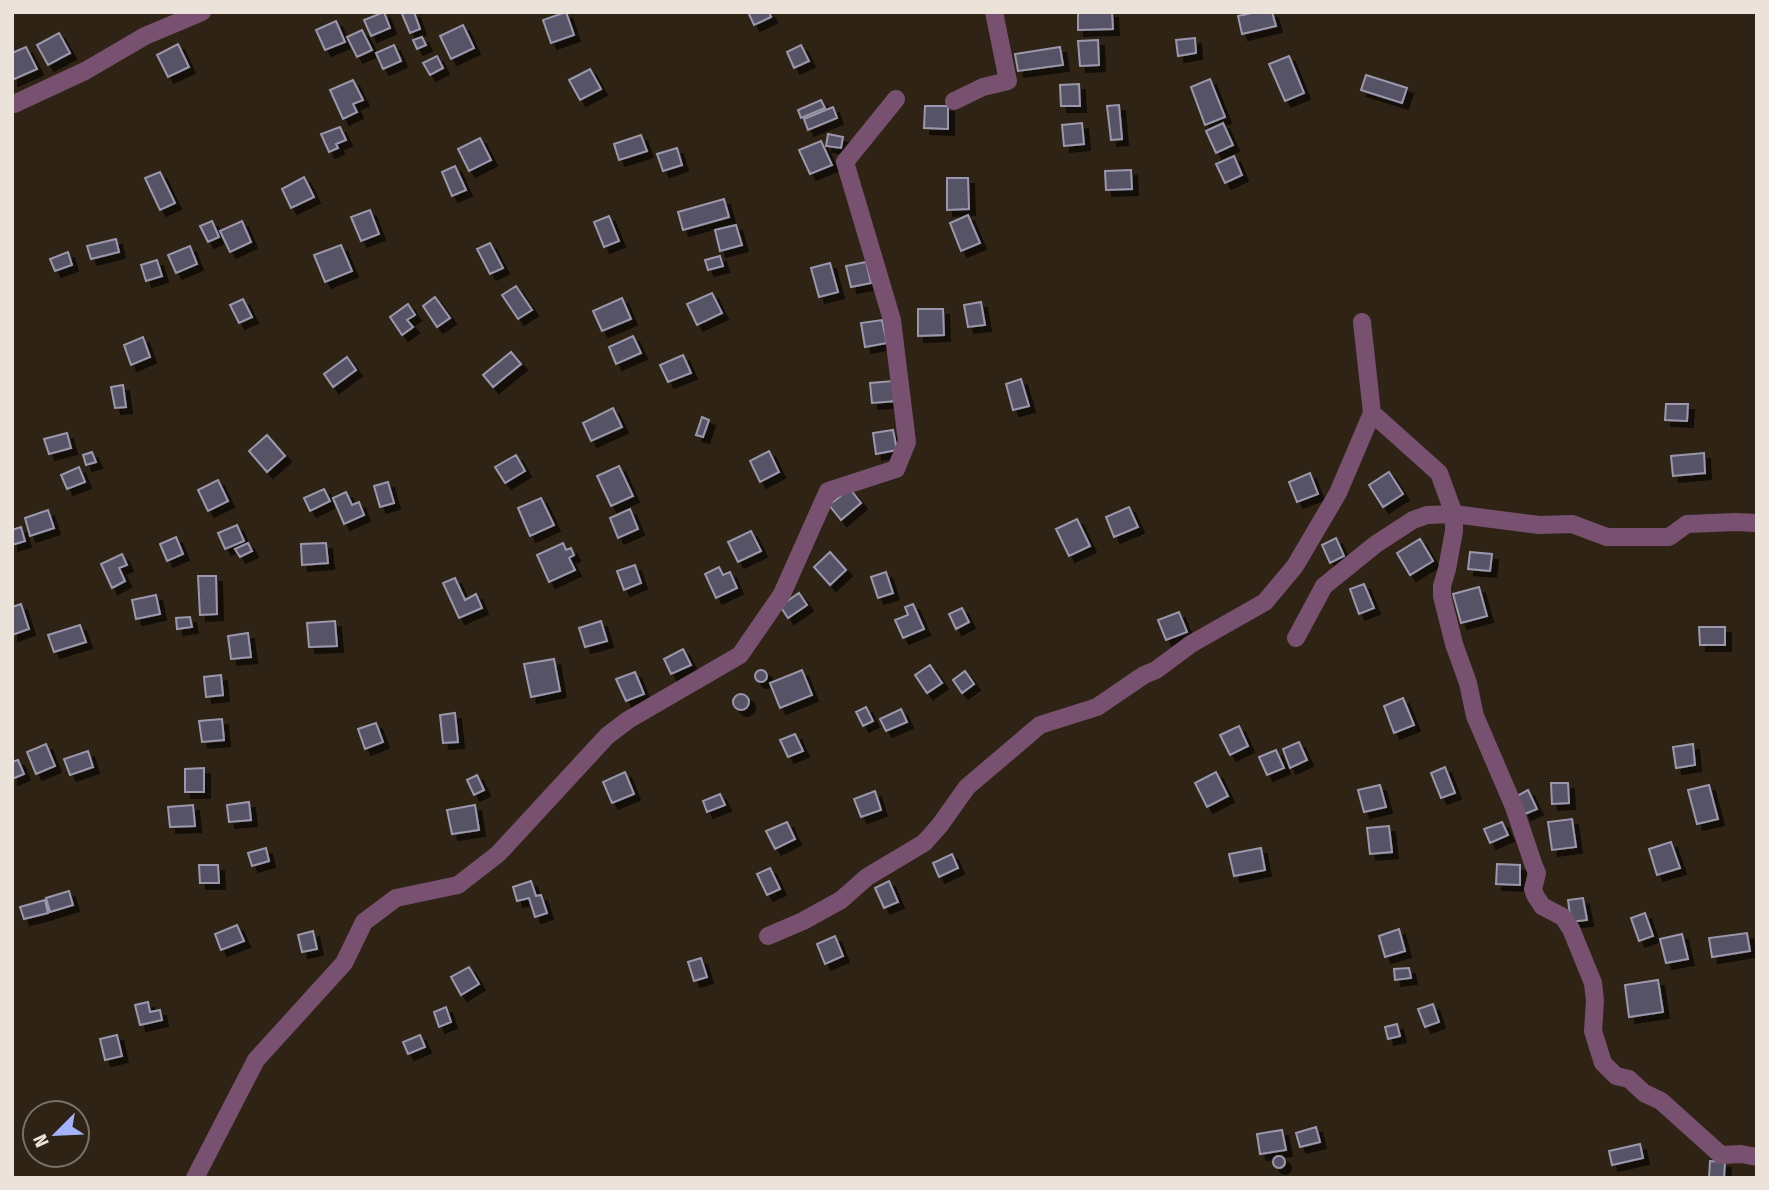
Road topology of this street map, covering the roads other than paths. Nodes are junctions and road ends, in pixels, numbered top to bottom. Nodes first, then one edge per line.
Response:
1 (202, 12) edge
2 (994, 12) edge
3 (896, 99) dead end
4 (954, 101) dead end
5 (13, 104) edge
6 (1362, 322) dead end
7 (1372, 413) junction
8 (1454, 514) junction
9 (1757, 523) edge
10 (1296, 638) dead end
11 (768, 936) dead end
12 (1757, 1157) edge
13 (195, 1178) edge

1 - 5 street
2 - 4 street
3 - 13 street
6 - 7 street
7 - 8 street
7 - 11 street
8 - 9 street
8 - 10 street
8 - 12 street

